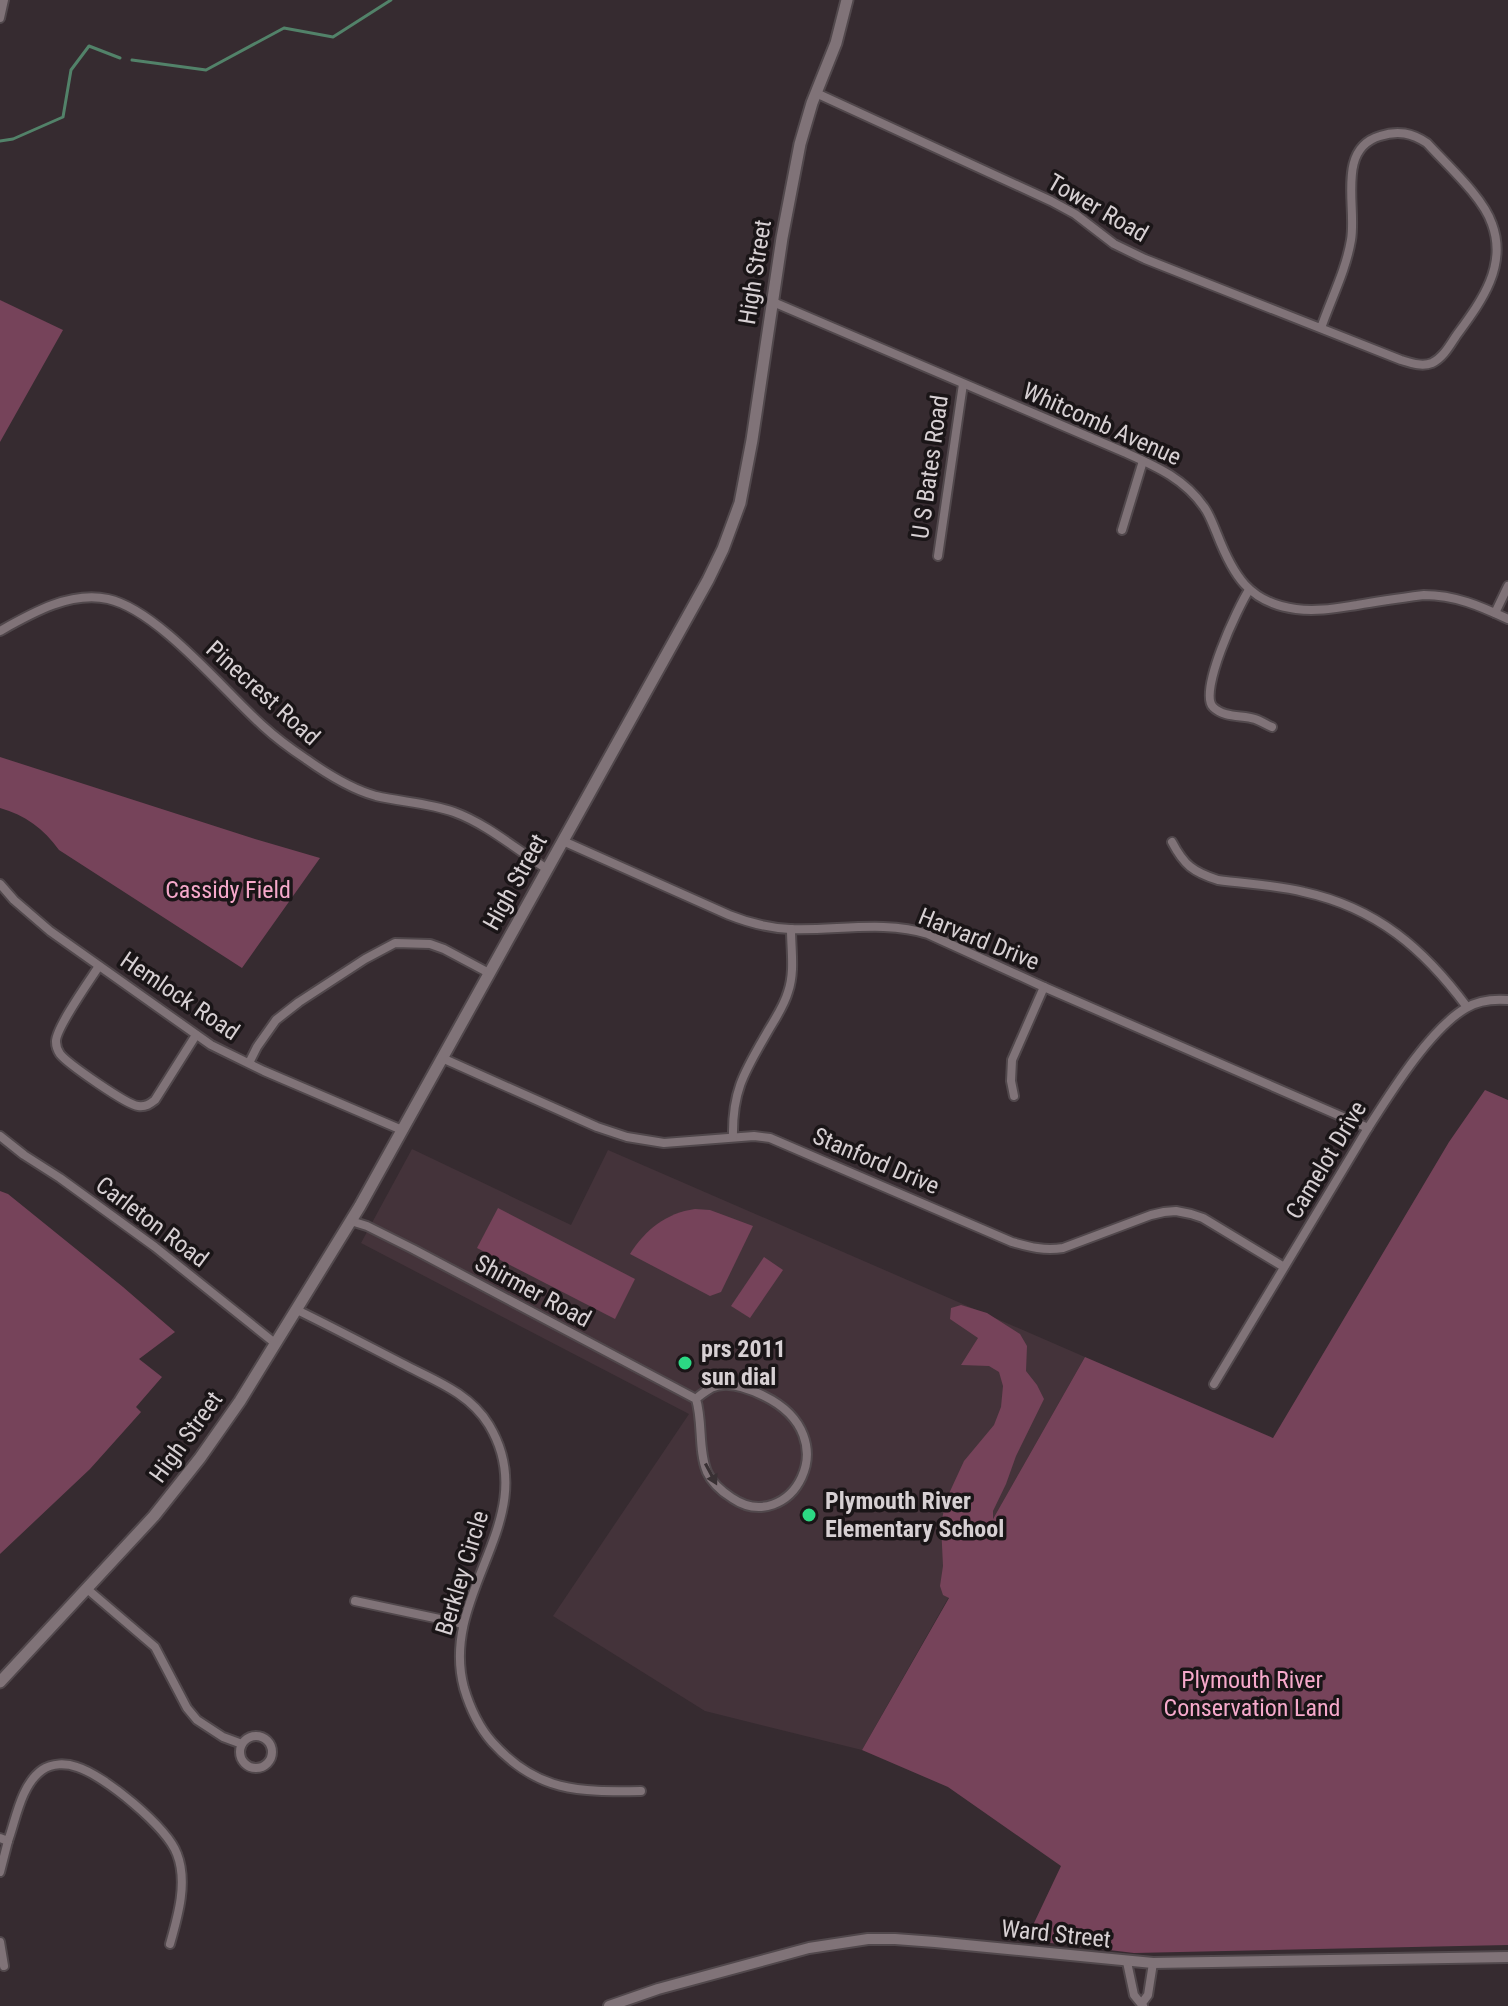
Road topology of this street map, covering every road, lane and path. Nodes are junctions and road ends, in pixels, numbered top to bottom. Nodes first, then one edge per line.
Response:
1 (4, 0) edge
2 (847, 0) edge
3 (0, 18) edge
4 (816, 93) junction
5 (773, 302) junction
6 (1321, 328) junction
7 (963, 384) junction
8 (1143, 461) junction
9 (1122, 530) dead end
10 (938, 556) dead end
11 (1508, 586) edge
12 (1249, 590) junction
13 (1495, 613) junction
14 (1508, 619) edge
15 (0, 631) edge
16 (1272, 727) dead end
17 (563, 841) junction
18 (1172, 842) dead end
19 (547, 869) junction
20 (0, 884) edge
21 (791, 929) junction
22 (99, 966) junction
23 (489, 973) junction
24 (1044, 987) junction
25 (1508, 1000) edge
26 (1467, 1007) junction
27 (196, 1035) junction
28 (442, 1058) junction
29 (249, 1063) junction
30 (1014, 1096) dead end
31 (1368, 1128) junction
32 (402, 1130) junction
33 (0, 1136) edge
34 (733, 1137) junction
35 (351, 1221) junction
36 (1284, 1267) junction
37 (297, 1310) junction
38 (276, 1344) junction
39 (1214, 1384) dead end
40 (696, 1399) junction
41 (86, 1588) junction
42 (355, 1601) dead end
43 (463, 1624) junction
44 (0, 1682) edge
45 (242, 1744) junction
46 (641, 1791) dead end
47 (4, 1840) edge
48 (0, 1872) edge
49 (0, 1942) edge
50 (170, 1944) dead end
51 (1508, 1957) edge
52 (1127, 1962) junction
53 (1153, 1963) junction
54 (4, 1966) dead end
55 (1143, 2005) edge
56 (609, 2006) edge

1 - 3 street
2 - 4 main road, High Street
4 - 5 main road, High Street
4 - 6 street, Tower Road
5 - 7 street, Whitcomb Avenue
5 - 17 main road, High Street
6 - 6 street, Tower Road
7 - 8 street, Whitcomb Avenue
7 - 10 street, U S Bates Road
8 - 9 street
8 - 12 street, Whitcomb Avenue
11 - 13 street
12 - 13 street
12 - 16 street
13 - 14 street
15 - 19 street, Pinecrest Road
17 - 19 main road, High Street
17 - 21 street, Harvard Drive
18 - 26 street
19 - 23 main road, High Street
20 - 22 street, Hemlock Road
21 - 24 street, Harvard Drive
21 - 34 street
22 - 27 street, Hemlock Road
22 - 27 street
23 - 28 main road, High Street
23 - 29 street
24 - 30 street
24 - 31 street, Harvard Drive
25 - 26 street
26 - 31 street, Camelot Drive
27 - 29 street, Hemlock Road
28 - 32 main road, High Street
28 - 34 street, Stanford Drive
29 - 32 street, Hemlock Road
31 - 36 street, Camelot Drive
32 - 35 main road, High Street
33 - 38 street, Carleton Road
34 - 36 street, Stanford Drive
35 - 37 main road, High Street
35 - 40 street, Shirmer Road
36 - 39 street, Camelot Drive
37 - 38 main road, High Street
37 - 43 street, Berkley Circle
38 - 41 main road, High Street
40 -> 40 street
41 - 44 main road, High Street
41 - 45 street
42 - 43 street
43 - 46 street, Berkley Circle
45 - 45 street
47 - 48 street
47 - 50 street
49 - 54 street
51 - 53 street, Ward Street
52 - 53 street, Ward Street
52 - 55 street
52 - 56 street, Ward Street
53 - 55 street

